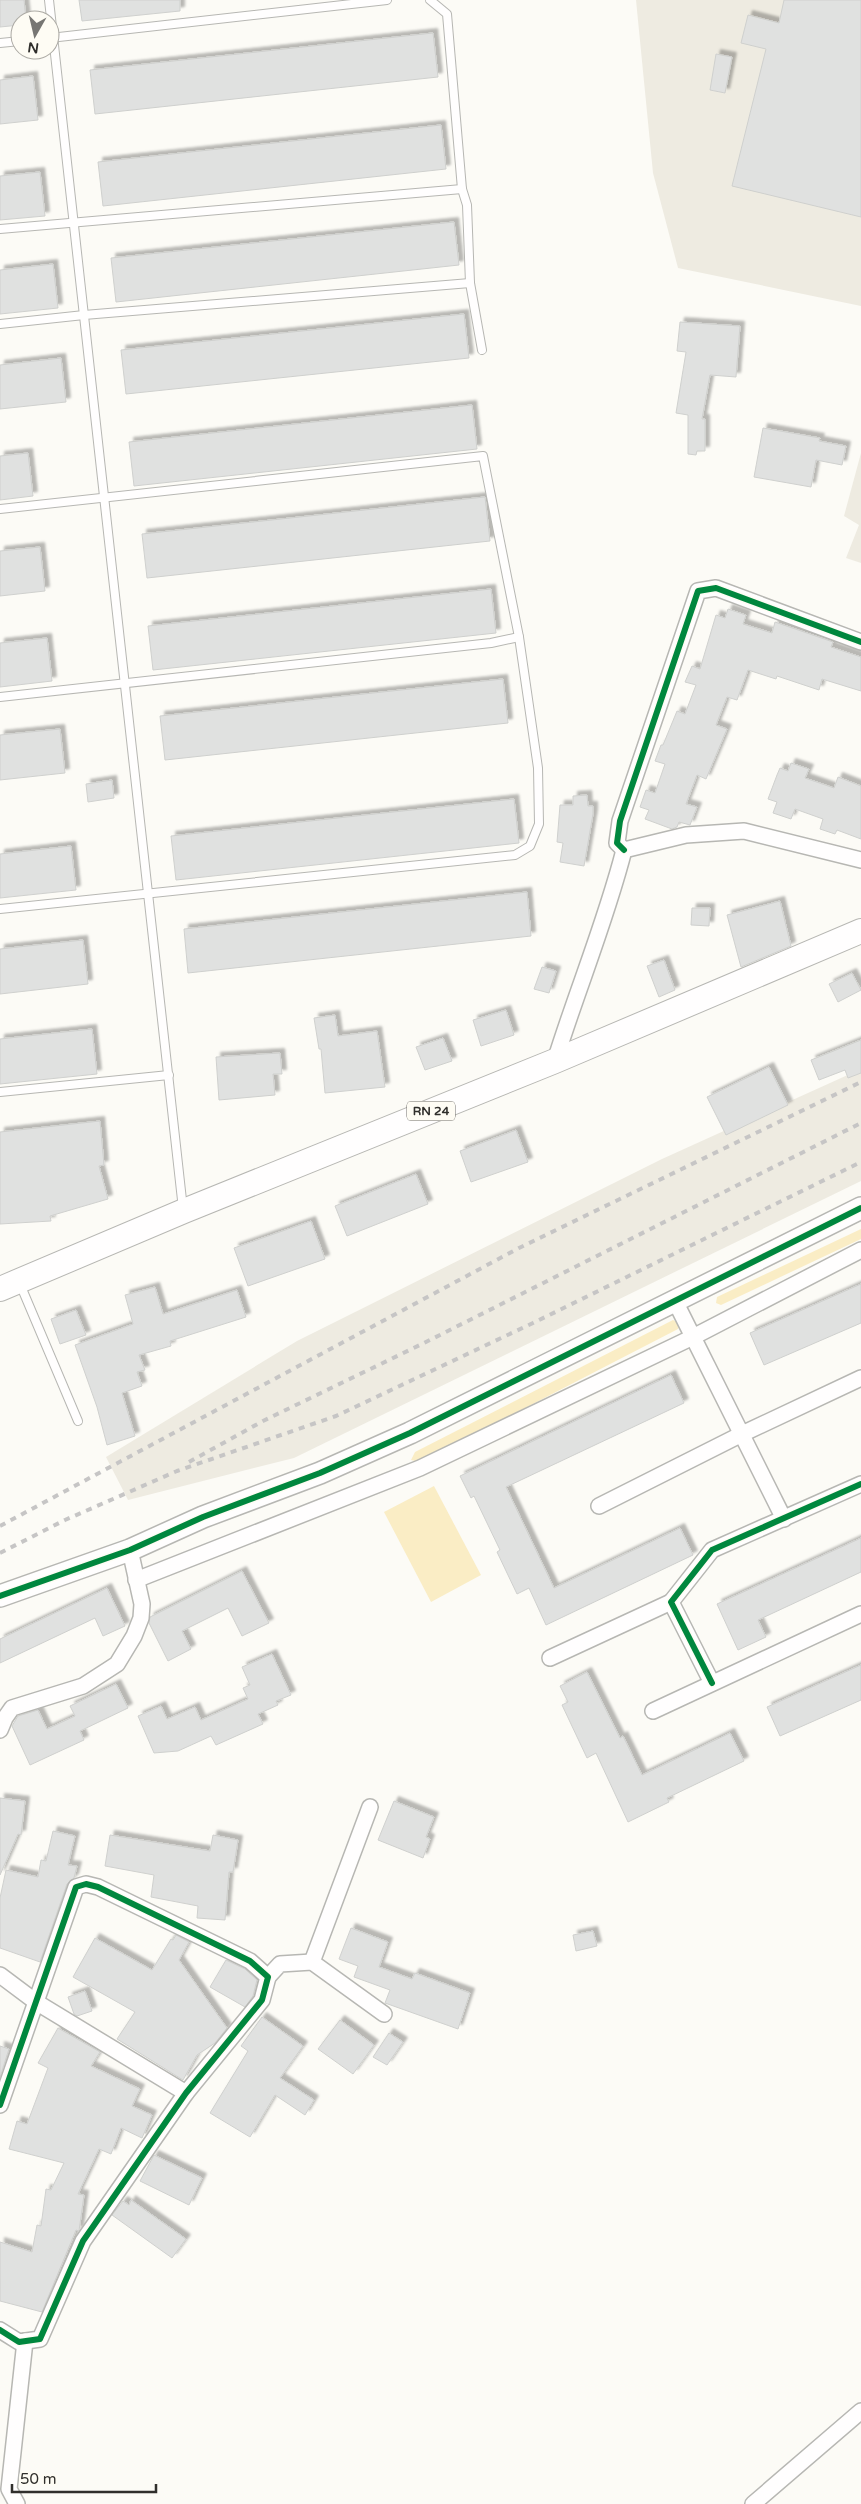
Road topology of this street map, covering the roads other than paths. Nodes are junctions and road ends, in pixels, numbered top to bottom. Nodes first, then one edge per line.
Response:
1 (387, 0) edge
2 (430, 0) edge
3 (60, 36) edge
4 (54, 60) edge
5 (462, 189) junction
6 (73, 221) junction
7 (0, 229) edge
8 (470, 283) junction
9 (84, 315) junction
10 (0, 324) edge
11 (482, 350) dead end
12 (104, 497) junction
13 (0, 509) edge
14 (519, 638) junction
15 (861, 642) edge
16 (125, 682) junction
17 (0, 696) edge
18 (624, 850) junction
19 (861, 860) edge
20 (148, 893) junction
21 (0, 909) edge
22 (861, 931) edge
23 (555, 1060) junction
24 (169, 1075) junction
25 (0, 1092) edge
26 (861, 1208) edge
27 (184, 1211) junction
28 (861, 1250) edge
29 (9, 1285) edge
30 (676, 1301) junction
31 (693, 1337) junction
32 (861, 1378) edge
33 (78, 1421) dead end
34 (742, 1434) junction
35 (861, 1484) edge
36 (599, 1506) dead end
37 (784, 1519) junction
38 (130, 1550) junction
39 (136, 1580) junction
40 (0, 1596) edge
41 (671, 1602) junction
42 (861, 1614) edge
43 (550, 1658) dead end
44 (712, 1683) junction
45 (653, 1711) dead end
46 (0, 1730) edge
47 (370, 1807) dead end
48 (312, 1962) junction
49 (0, 1975) edge
50 (268, 1977) junction
51 (36, 2002) junction
52 (384, 2014) dead end
53 (186, 2093) junction
54 (0, 2105) edge
55 (0, 2330) edge
56 (25, 2342) junction
57 (861, 2411) edge
58 (17, 2504) edge
59 (753, 2504) edge

1 - 3 lane
2 - 5 lane
4 - 6 lane
5 - 6 lane
5 - 8 lane
6 - 7 lane
6 - 9 lane
8 - 9 lane
8 - 11 lane
9 - 10 lane
9 - 12 lane
12 - 13 lane
12 - 14 lane
12 - 16 lane
14 - 16 lane
14 - 20 lane
15 - 18 street
16 - 17 lane
16 - 20 lane
18 - 19 street
18 - 23 street
20 - 21 lane
20 - 24 lane
22 - 23 main road, RN 24
23 - 27 main road, RN 24
24 - 25 lane
24 - 27 lane
26 - 30 street
27 - 29 main road, RN 24
28 - 31 street
29 - 33 lane
30 - 31 street
30 - 38 street
31 - 34 street
31 - 39 street
32 - 34 street
34 - 36 street
34 - 37 street
35 - 37 street
37 - 41 street
38 - 39 street
38 - 40 street
39 - 46 street
41 - 43 street
41 - 44 street
42 - 44 street
44 - 45 street
47 - 48 street
48 - 50 street
48 - 52 street
49 - 51 street
50 - 51 street
50 - 53 street
51 - 53 street
51 - 54 street
53 - 56 street
55 - 56 street
56 - 58 street
57 - 59 street

